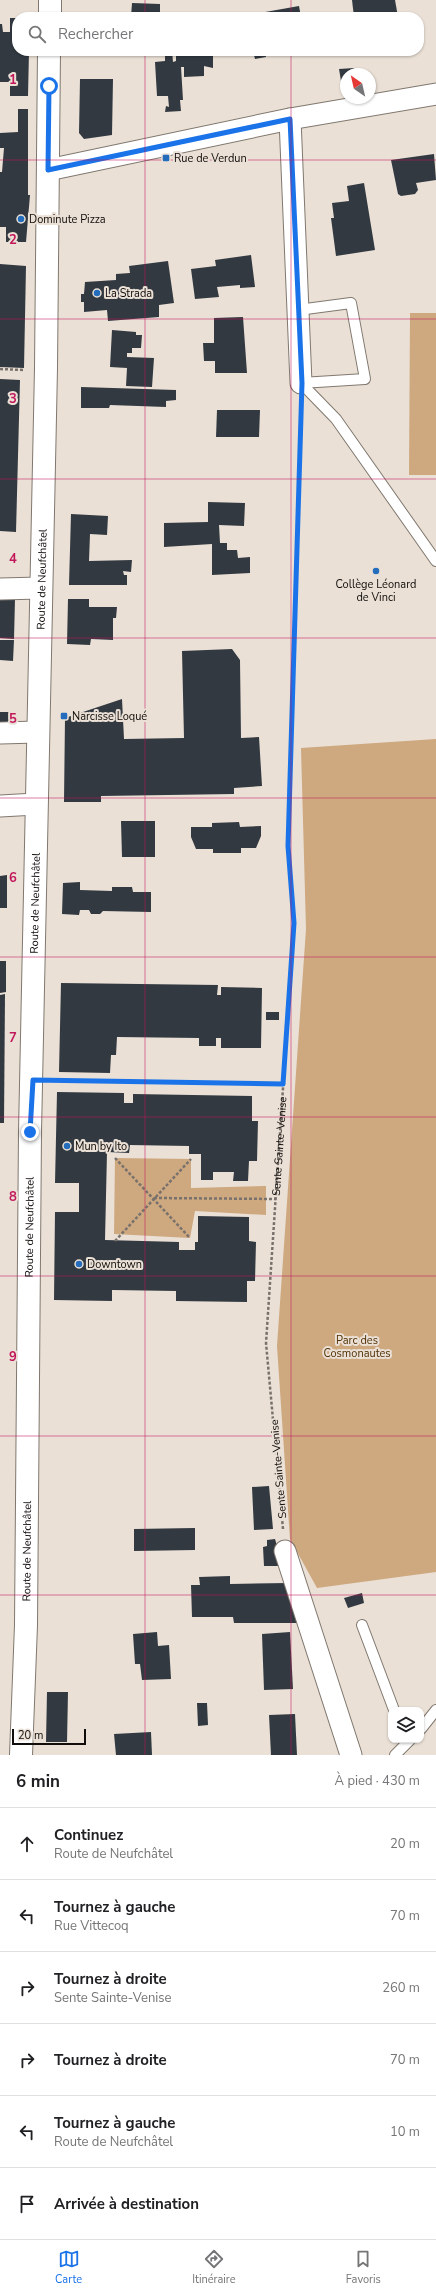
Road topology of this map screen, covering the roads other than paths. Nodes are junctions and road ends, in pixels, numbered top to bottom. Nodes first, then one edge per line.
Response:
1 (50, 0) edge
2 (50, 12) edge
3 (49, 56) edge
4 (436, 94) edge
5 (290, 119) junction
6 (48, 170) junction
7 (298, 310) junction
8 (302, 383) junction
9 (436, 561) edge
10 (40, 588) junction
11 (0, 589) edge
12 (37, 732) junction
13 (0, 733) edge
14 (36, 804) junction
15 (0, 806) edge
16 (285, 1551) road end
17 (362, 1625) dead end
18 (393, 1707) edge
19 (436, 1710) edge
20 (424, 1725) edge
21 (405, 1743) edge
22 (21, 1755) edge
23 (351, 1755) edge
24 (394, 1755) edge

1 - 2 main road
3 - 6 main road, Route de Neufchâtel
4 - 5 street
5 - 6 street
5 - 7 street
6 - 10 main road, Route de Neufchâtel
7 - 8 street
7 - 8 lane
8 - 9 lane
10 - 11 street
10 - 12 main road, Route de Neufchâtel
12 - 13 street
12 - 14 main road, Route de Neufchâtel
14 - 15 street
14 - 22 main road, Route de Neufchâtel
16 - 23 street
17 - 18 lane
19 - 20 lane
21 - 24 lane

